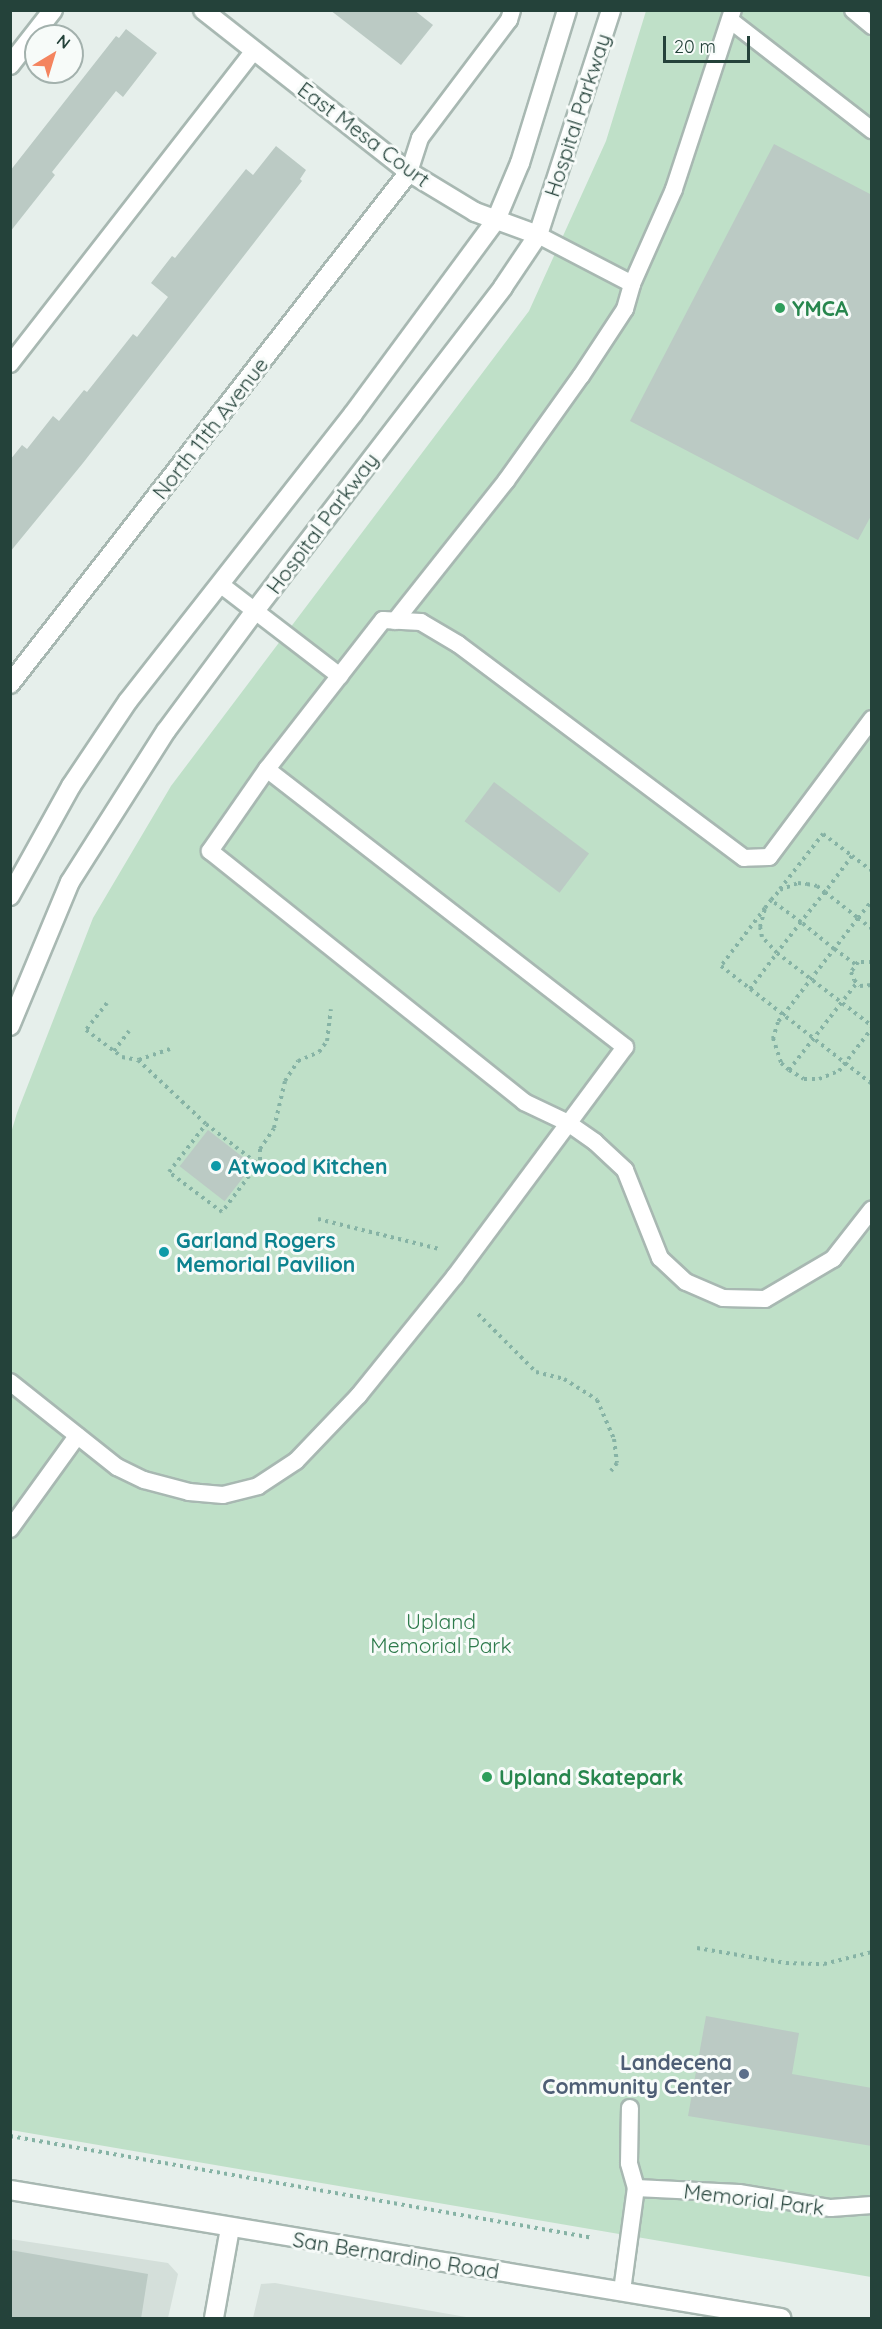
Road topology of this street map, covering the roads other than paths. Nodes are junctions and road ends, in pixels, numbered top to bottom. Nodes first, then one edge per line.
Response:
1 (53, 10) edge
2 (202, 10) edge
3 (513, 10) edge
4 (567, 10) edge
5 (611, 10) edge
6 (853, 10) edge
7 (732, 15) edge
8 (872, 26) edge
9 (254, 51) junction
10 (10, 65) edge
11 (872, 130) edge
12 (409, 172) junction
13 (496, 220) junction
14 (538, 235) junction
15 (632, 284) junction
16 (10, 364) edge
17 (220, 584) junction
18 (254, 612) junction
19 (395, 621) junction
20 (340, 676) junction
21 (10, 684) edge
22 (872, 719) edge
23 (267, 770) junction
24 (10, 896) edge
25 (10, 1026) edge
26 (568, 1123) junction
27 (872, 1209) edge
28 (10, 1382) edge
29 (77, 1436) junction
30 (10, 1529) edge
31 (630, 2108) dead end
32 (636, 2188) junction
33 (10, 2190) edge
34 (872, 2205) edge
35 (230, 2229) junction
36 (622, 2291) junction
37 (759, 2317) edge
38 (214, 2319) edge
39 (781, 2319) edge

1 - 10 street
2 - 9 street, East Mesa Court
3 - 12 lane
4 - 13 street, Hospital Parkway
5 - 14 street, Hospital Parkway
6 - 8 lane
7 - 11 lane
7 - 15 lane
9 - 12 street, East Mesa Court
9 - 16 lane
12 - 13 street, East Mesa Court
12 - 21 street, North 11th Avenue
13 - 14 street, East Mesa Court
13 - 17 street, Hospital Parkway
14 - 15 lane
14 - 18 street, Hospital Parkway
15 - 19 lane
17 - 18 lane
17 - 24 street, Hospital Parkway
18 - 20 lane
18 - 25 street, Hospital Parkway
19 - 20 lane
19 - 22 lane
20 - 23 lane
23 - 26 lane
23 - 26 lane
26 - 27 lane
26 - 29 lane
28 - 29 lane
29 - 30 lane
31 - 32 lane
32 - 34 lane, Memorial Park
32 - 36 lane
33 - 35 street, San Bernardino Road
35 - 36 street, San Bernardino Road
35 - 38 street
36 - 37 street, San Bernardino Road
37 - 39 street, San Bernardino Road

